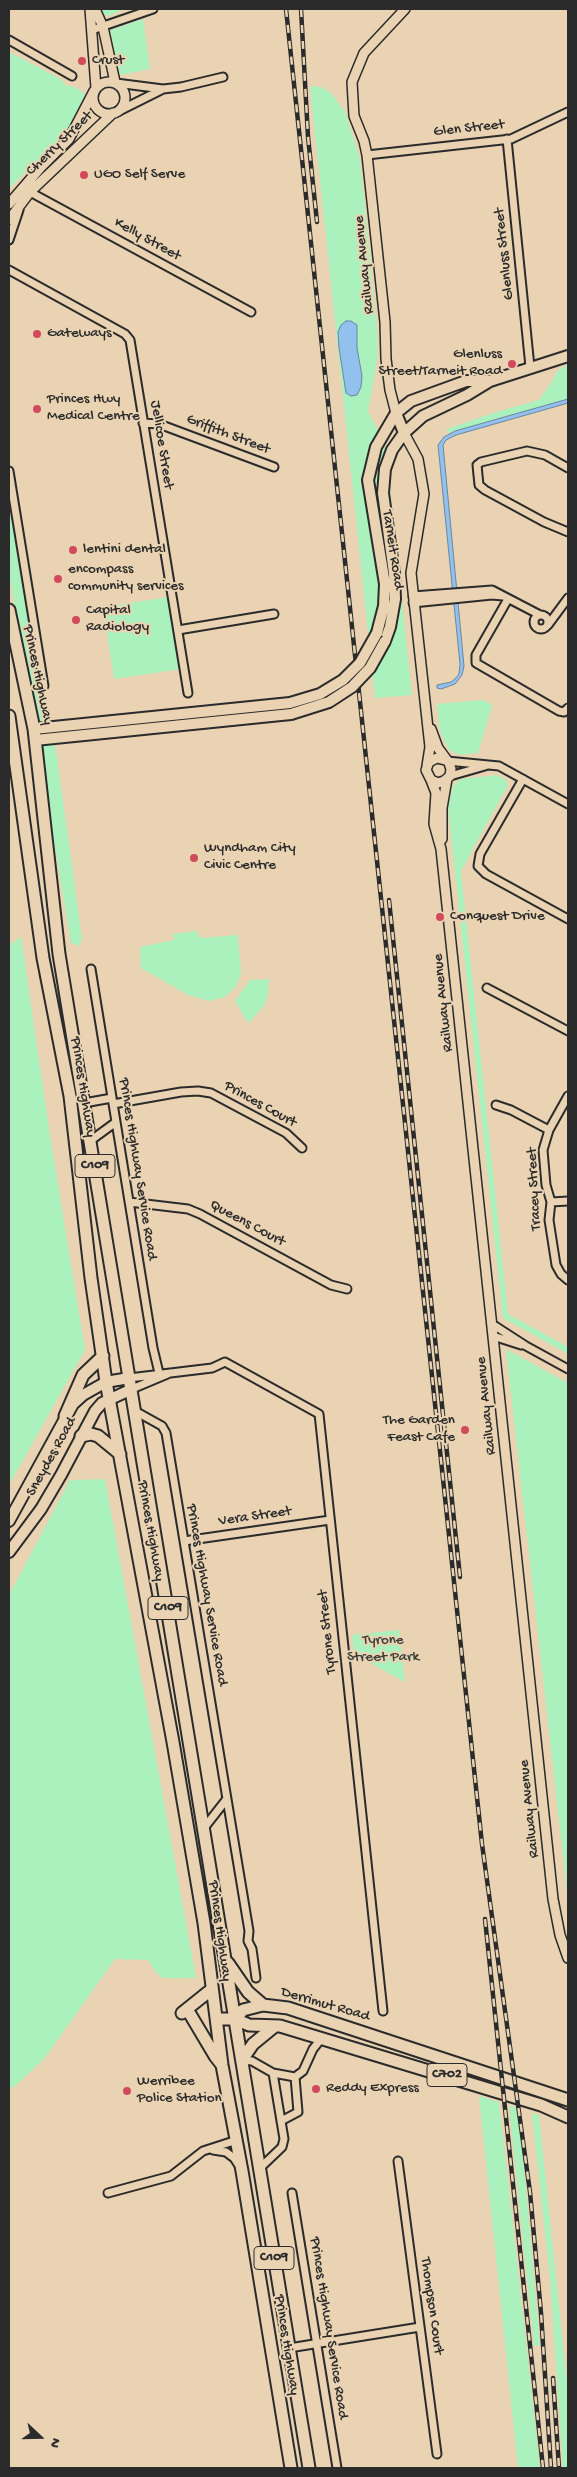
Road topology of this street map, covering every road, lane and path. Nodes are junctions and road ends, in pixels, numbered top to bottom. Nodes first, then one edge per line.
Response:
1 (90, 9) edge
2 (95, 9) edge
3 (153, 9) edge
4 (405, 9) edge
5 (143, 11) edge
6 (103, 27) junction
7 (92, 30) junction
8 (9, 40) edge
9 (72, 76) dead end
10 (224, 78) dead end
11 (116, 83) junction
12 (163, 89) junction
13 (95, 90) junction
14 (116, 112) junction
15 (568, 112) edge
16 (507, 139) junction
17 (367, 155) junction
18 (30, 192) junction
19 (9, 204) edge
20 (20, 205) junction
21 (9, 220) edge
22 (9, 240) edge
23 (9, 270) edge
24 (251, 312) dead end
25 (568, 356) edge
26 (530, 367) junction
27 (490, 381) junction
28 (396, 413) junction
29 (144, 423) junction
30 (404, 433) junction
31 (274, 467) dead end
32 (568, 468) edge
33 (9, 471) edge
34 (568, 532) edge
35 (506, 597) junction
36 (568, 598) edge
37 (413, 599) junction
38 (521, 606) junction
39 (9, 610) edge
40 (560, 611) junction
41 (274, 614) dead end
42 (542, 615) junction
43 (534, 620) junction
44 (548, 625) junction
45 (178, 630) junction
46 (44, 686) dead end
47 (188, 693) dead end
48 (290, 708) junction
49 (568, 708) edge
50 (425, 712) junction
51 (9, 716) edge
52 (34, 735) junction
53 (11, 743) edge
54 (446, 760) junction
55 (490, 765) junction
56 (427, 766) junction
57 (448, 778) junction
58 (523, 779) junction
59 (431, 780) junction
60 (568, 804) edge
61 (441, 850) junction
62 (568, 919) edge
63 (60, 954) junction
64 (43, 958) junction
65 (91, 969) dead end
66 (487, 988) dead end
67 (568, 1030) edge
68 (568, 1096) edge
69 (112, 1101) junction
70 (84, 1103) junction
71 (496, 1105) dead end
72 (116, 1122) junction
73 (74, 1125) junction
74 (549, 1130) junction
75 (90, 1141) junction
76 (302, 1148) dead end
77 (568, 1201) edge
78 (129, 1202) junction
79 (551, 1202) junction
80 (568, 1280) edge
81 (347, 1289) dead end
82 (492, 1324) junction
83 (493, 1336) junction
84 (526, 1346) junction
85 (103, 1356) junction
86 (568, 1369) edge
87 (159, 1373) junction
88 (170, 1373) junction
89 (106, 1382) junction
90 (130, 1384) junction
91 (110, 1400) junction
92 (135, 1411) junction
93 (64, 1416) junction
94 (81, 1436) junction
95 (120, 1454) junction
96 (330, 1520) junction
97 (9, 1521) edge
98 (184, 1542) junction
99 (9, 1552) edge
100 (226, 1800) junction
101 (204, 1828) junction
102 (568, 1958) edge
103 (225, 1959) junction
104 (256, 1978) dead end
105 (212, 1989) junction
106 (264, 2005) junction
107 (383, 2011) dead end
108 (217, 2019) junction
109 (235, 2019) junction
110 (275, 2026) junction
111 (322, 2039) junction
112 (242, 2060) junction
113 (222, 2065) junction
114 (273, 2073) junction
115 (294, 2077) junction
116 (568, 2100) edge
117 (568, 2117) edge
118 (281, 2121) junction
119 (237, 2140) junction
120 (203, 2151) junction
121 (398, 2161) dead end
122 (260, 2168) junction
123 (242, 2171) junction
124 (108, 2193) dead end
125 (292, 2193) dead end
126 (420, 2327) junction
127 (317, 2343) junction
128 (289, 2348) junction
129 (272, 2350) junction
130 (437, 2454) dead end
131 (291, 2468) edge
132 (309, 2468) edge
133 (338, 2468) edge

1 - 7 street
2 - 6 street
3 - 5 street
4 - 17 street, Railway Avenue
5 - 6 street
6 - 7 street
6 - 11 street
7 - 13 street
8 - 9 street
10 - 12 street, Cherry Street
11 - 12 street
11 - 13 street
11 - 14 street
12 - 14 street, Cherry Street
13 - 14 street
13 - 19 street, Cherry Street
14 - 18 street, Cherry Street
15 - 16 street, Glen Street
16 - 17 street, Glen Street
16 - 26 street, Glenluss Street
17 - 28 street, Railway Avenue
18 - 20 street, Cherry Street
18 - 24 street, Kelly Street
20 - 21 street, Cherry Street
20 - 22 street
23 - 29 street, Jellicoe Street
25 - 26 main road, Tarneit Road
26 - 27 main road, Tarneit Road
27 - 28 main road, Tarneit Road
27 - 30 main road, Tarneit Road
28 - 30 main road
28 - 48 main road, Tarneit Road, bridge
29 - 31 street, Griffith Street
29 - 45 street, Jellicoe Street
30 - 37 street
30 - 48 main road, Tarneit Road, bridge
32 - 34 street
33 - 46 street
35 - 37 street
35 - 38 street
35 - 49 street
36 - 40 street
37 - 50 street
38 - 42 street
38 - 43 street
39 - 52 highway, Princes Highway / C109
40 - 42 street
40 - 44 street
41 - 45 street
42 - 43 street
42 - 44 street
43 - 44 street
45 - 47 street, Jellicoe Street
48 - 52 main road, Tarneit Road
50 - 54 street
50 - 56 street
51 - 53 highway, Princes Highway / C109
52 - 53 highway
52 - 63 highway, Princes Highway / C109
53 - 64 highway, Princes Highway / C109
54 - 55 street
54 - 56 street
54 - 57 street
55 - 57 street
55 - 58 street
56 - 59 street
57 - 59 street
57 - 61 street, Railway Avenue
58 - 60 street
58 - 62 street
59 - 61 street, Railway Avenue
61 - 82 street, Railway Avenue
63 - 64 highway
63 - 70 highway, Princes Highway / C109
64 - 73 highway, Princes Highway / C109
65 - 69 street, Princes Highway Service Road
66 - 67 street
68 - 74 street, Tracey Street
69 - 70 street, Princes Highway
69 - 72 street, Princes Highway Service Road
69 - 76 street, Princes Court
70 - 73 highway
70 - 75 highway, Princes Highway / C109
71 - 74 street
72 - 75 street, Princes Highway
72 - 78 street, Princes Highway Service Road
73 - 85 highway, Princes Highway / C109
74 - 79 street, Tracey Street
75 - 90 highway, Princes Highway / C109
77 - 79 street
78 - 81 street, Queens Court
78 - 87 street, Princes Highway Service Road
79 - 80 street, Tracey Street
82 - 83 street, Railway Avenue
82 - 84 street
83 - 84 street
83 - 102 street, Railway Avenue
84 - 86 street
85 - 89 highway, Princes Highway / C109
85 - 93 highway
87 - 88 street, Tyrone Street
87 - 90 street, Tyrone Street
88 - 90 street, Tyrone Street
88 - 96 street, Tyrone Street
89 - 90 main road, Sneydes Road
89 - 91 highway, Princes Highway / C109
89 - 93 main road, Sneydes Road
90 - 91 main road, Sneydes Road
90 - 92 highway, Princes Highway / C109
91 - 94 main road, Sneydes Road
91 - 95 highway, Princes Highway / C109
92 - 98 street, Princes Highway Service Road
92 - 101 highway, Princes Highway / C109
93 - 97 main road, Sneydes Road
94 - 95 highway
94 - 99 main road, Sneydes Road
95 - 105 highway, Princes Highway / C109
96 - 98 street, Vera Street
96 - 107 street, Tyrone Street
98 - 100 street, Princes Highway Service Road
100 - 101 street
100 - 104 street, Princes Highway Service Road
101 - 103 highway, Princes Highway / C109
103 - 106 highway
103 - 109 highway, Princes Highway / C109
105 - 108 highway, Princes Highway / C109
105 - 113 highway
106 - 109 highway, Derrimut Road / C702
106 - 116 highway, Derrimut Road / C702
108 - 109 highway, C702
108 - 113 highway, Princes Highway / C109
109 - 110 highway, C702
109 - 112 highway, Princes Highway / C109
110 - 111 highway, C702
110 - 112 highway
111 - 115 street
111 - 117 highway, C702
112 - 114 street
112 - 122 highway, Princes Highway / C109
113 - 119 highway, Princes Highway / C109
114 - 115 street
114 - 118 street
115 - 118 street
118 - 122 street
119 - 120 street
119 - 123 highway, Princes Highway / C109
120 - 123 street
120 - 124 street
121 - 126 street, Thompson Court
122 - 128 highway, Princes Highway / C109
123 - 129 highway, Princes Highway / C109
125 - 127 street, Princes Highway Service Road
126 - 127 street
126 - 130 street, Thompson Court
127 - 128 street
127 - 133 street, Princes Highway Service Road
128 - 129 highway
128 - 132 highway, Princes Highway / C109
129 - 131 highway, Princes Highway / C109

